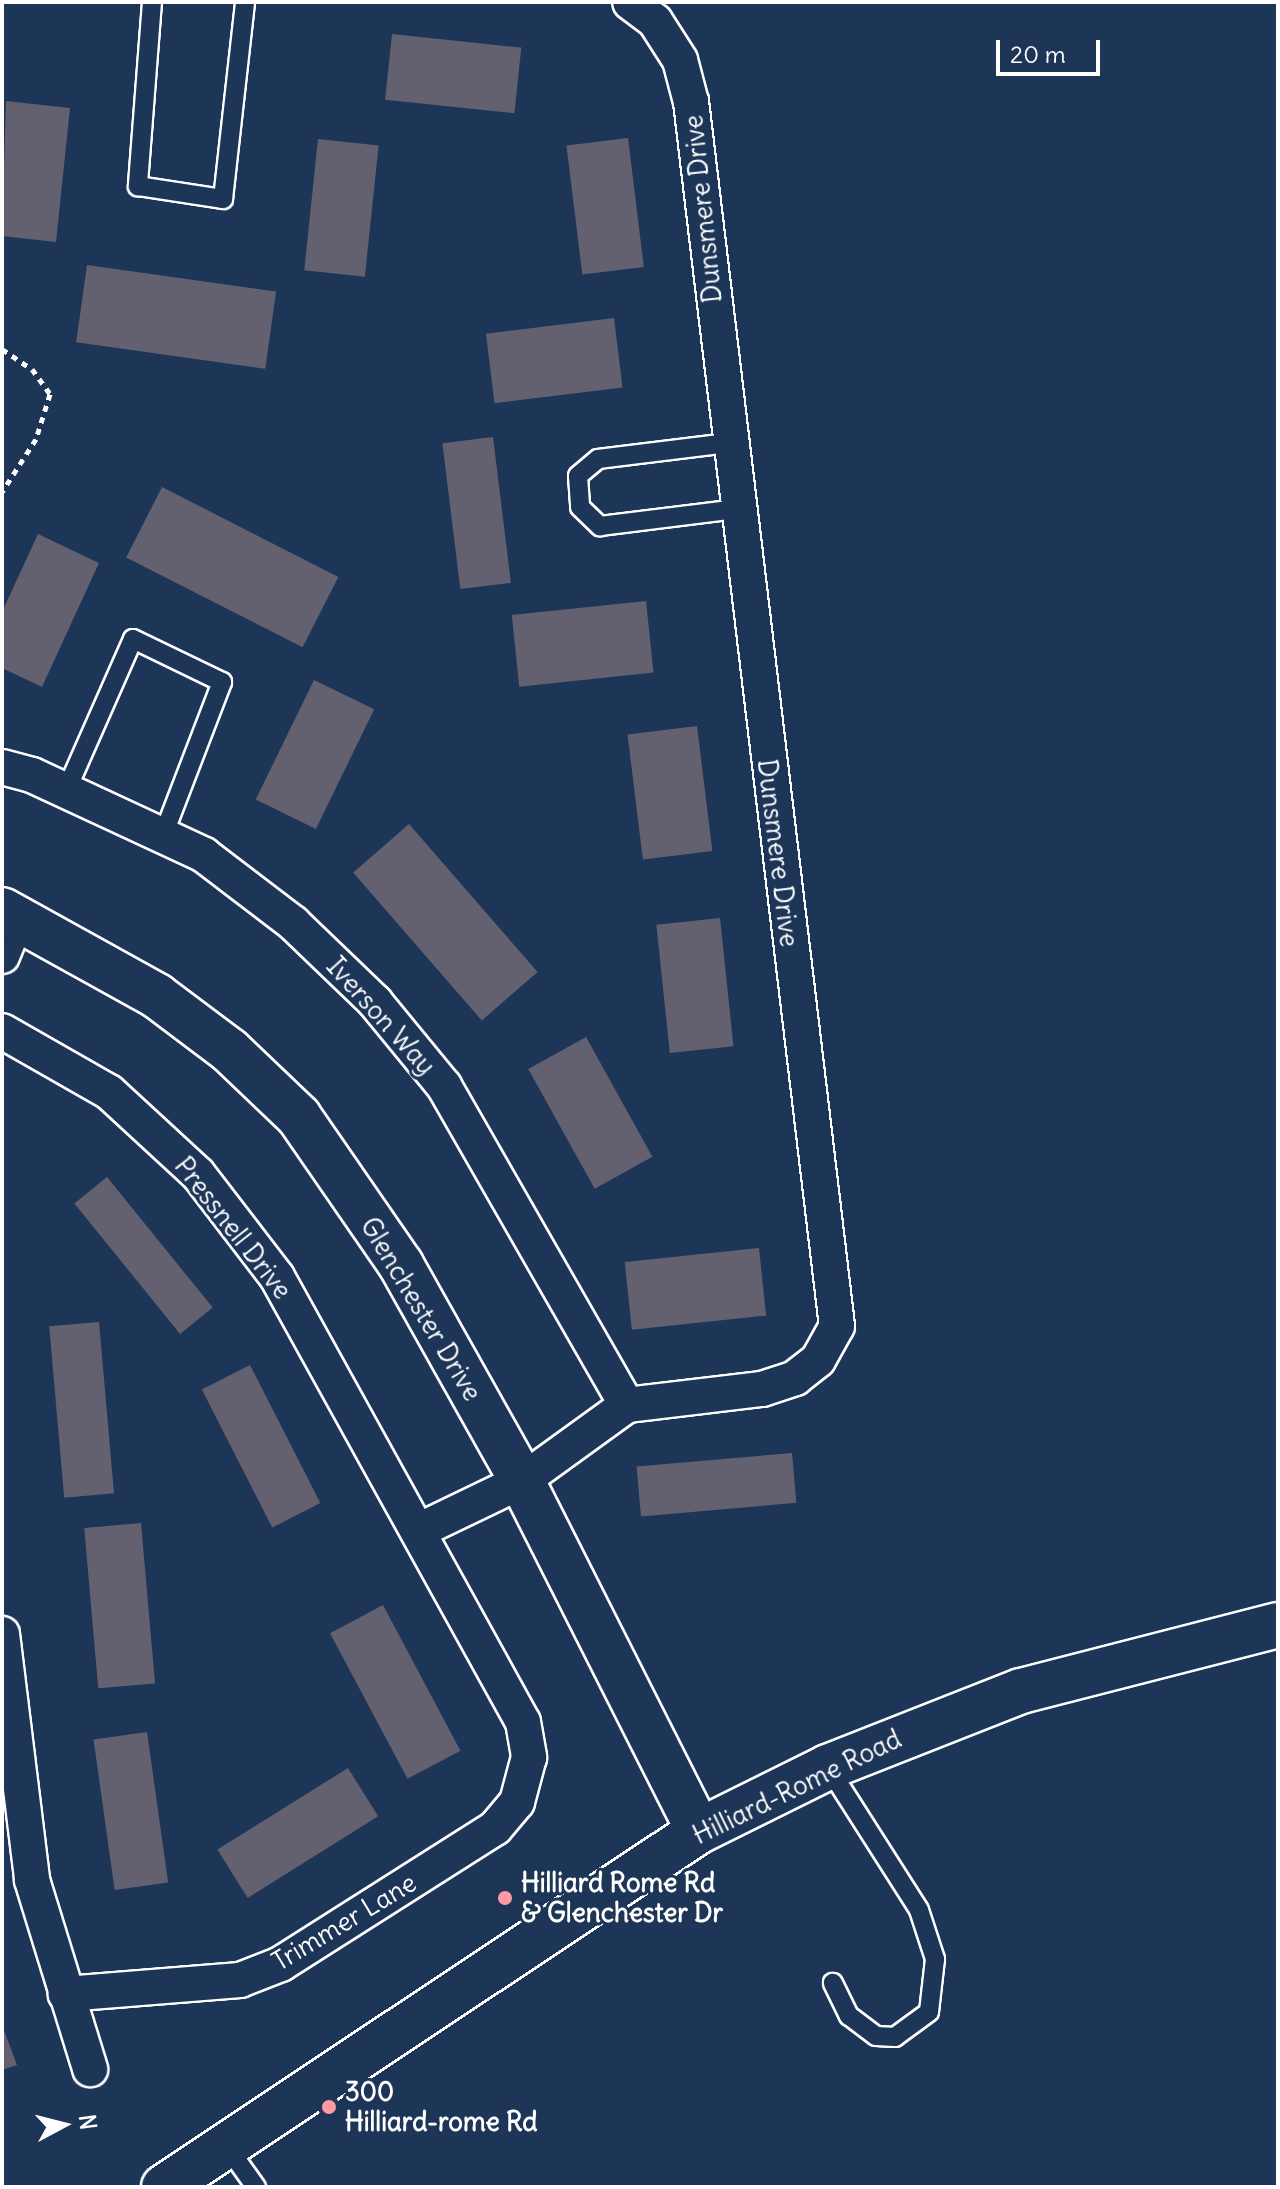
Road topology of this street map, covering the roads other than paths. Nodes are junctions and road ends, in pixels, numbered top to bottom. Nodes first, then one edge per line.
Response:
1 (152, 2) edge
2 (245, 2) edge
3 (643, 11) edge
4 (728, 443) junction
5 (736, 509) junction
6 (2, 767) edge
7 (66, 791) junction
8 (163, 836) junction
9 (7, 928) edge
10 (2, 1031) edge
11 (627, 1405) junction
12 (522, 1481) junction
13 (418, 1531) junction
14 (1278, 1625) edge
15 (2, 1634) edge
16 (523, 1722) joint
17 (828, 1767) junction
18 (699, 1831) junction
19 (833, 1983) dead end
20 (66, 1994) junction
21 (90, 2069) dead end
22 (226, 2145) junction
23 (164, 2187) edge
24 (256, 2187) edge

1 - 2 lane
3 - 4 street, Dunsmere Drive
4 - 5 street, Dunsmere Drive
4 - 5 lane
5 - 11 street, Dunsmere Drive
6 - 7 street, Iverson Way
7 - 8 street, Iverson Way
7 - 8 lane
8 - 11 street, Iverson Way
9 - 12 main road, Glenchester Drive
10 - 13 street, Pressnell Drive
11 - 12 street, Dunsmere Drive
12 - 13 street
12 - 18 main road, Glenchester Drive
13 - 16 street, Pressnell Drive
14 - 17 main road, Hilliard-Rome Road
15 - 20 street
16 - 20 street, Trimmer Lane
17 - 18 main road, Hilliard-Rome Road
17 - 19 lane
18 - 22 main road, Hilliard-Rome Road
20 - 21 street
22 - 23 main road, Hilliard-Rome Road
22 - 24 lane

